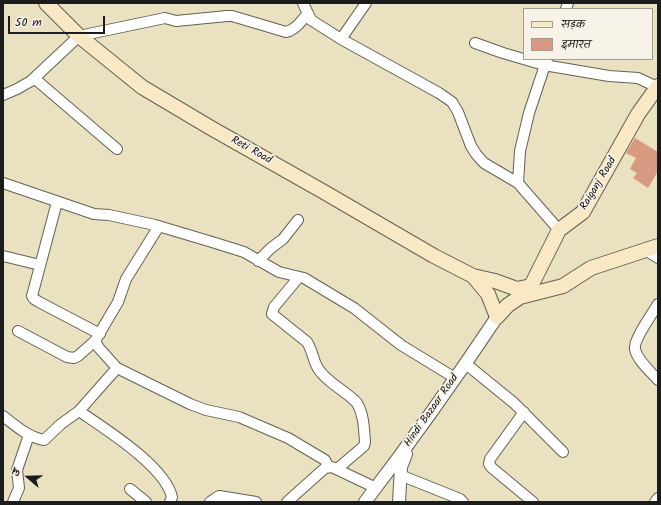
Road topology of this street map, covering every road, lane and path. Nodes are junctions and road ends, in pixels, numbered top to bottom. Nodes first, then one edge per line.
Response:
1 (46, 3) edge
2 (303, 3) edge
3 (366, 3) edge
4 (308, 13) junction
5 (79, 36) junction
6 (341, 39) junction
7 (475, 43) dead end
8 (523, 57) edge
9 (546, 62) edge
10 (34, 78) junction
11 (656, 91) edge
12 (3, 95) edge
13 (117, 149) dead end
14 (3, 183) edge
15 (518, 183) junction
16 (57, 202) junction
17 (298, 220) dead end
18 (159, 226) junction
19 (559, 230) junction
20 (651, 248) edge
21 (3, 256) edge
22 (658, 258) edge
23 (258, 261) junction
24 (40, 266) junction
25 (473, 276) junction
26 (299, 277) junction
27 (519, 293) junction
28 (658, 304) edge
29 (496, 317) junction
30 (18, 331) dead end
31 (98, 338) junction
32 (466, 364) junction
33 (117, 368) junction
34 (455, 378) junction
35 (658, 380) edge
36 (79, 411) junction
37 (524, 412) junction
38 (3, 416) edge
39 (29, 435) junction
40 (411, 441) junction
41 (563, 452) dead end
42 (333, 468) junction
43 (400, 475) junction
44 (376, 488) junction
45 (130, 489) dead end
46 (658, 498) edge
47 (13, 502) edge
48 (146, 502) edge
49 (170, 502) edge
50 (210, 502) edge
51 (256, 502) edge
52 (287, 502) edge
53 (365, 502) edge
54 (399, 502) edge
55 (463, 502) edge
56 (533, 502) edge
57 (655, 502) edge

1 - 5 main road, Reti Road
2 - 4 street
3 - 6 street
4 - 5 street
4 - 6 street
5 - 10 street
5 - 25 main road, Reti Road
6 - 15 street
7 - 8 street
9 - 11 street
9 - 15 street
10 - 12 street
10 - 13 street
11 - 19 main road, Raiganj Road
14 - 16 street
15 - 19 street
16 - 18 street
16 - 24 street
17 - 23 street
18 - 23 street
18 - 31 street
19 - 27 main road, Raiganj Road
20 - 22 street
20 - 27 main road
21 - 24 street
23 - 26 street
24 - 31 street
25 - 27 main road
25 - 29 main road
26 - 34 street
26 - 42 street
27 - 29 main road
28 - 35 street
29 - 32 street, Hindi Bazaar Road
30 - 31 street
31 - 33 street
32 - 34 street, Hindi Bazaar Road
32 - 37 street
33 - 36 street
33 - 42 street
34 - 40 street, Hindi Bazaar Road
36 - 39 street
36 - 49 street
37 - 41 street
37 - 56 street
38 - 39 street
39 - 47 street
40 - 43 street
40 - 44 street, Hindi Bazaar Road
42 - 44 street
42 - 52 street
43 - 54 street
43 - 55 street
44 - 53 street, Hindi Bazaar Road
45 - 48 street
46 - 57 street
50 - 51 street

